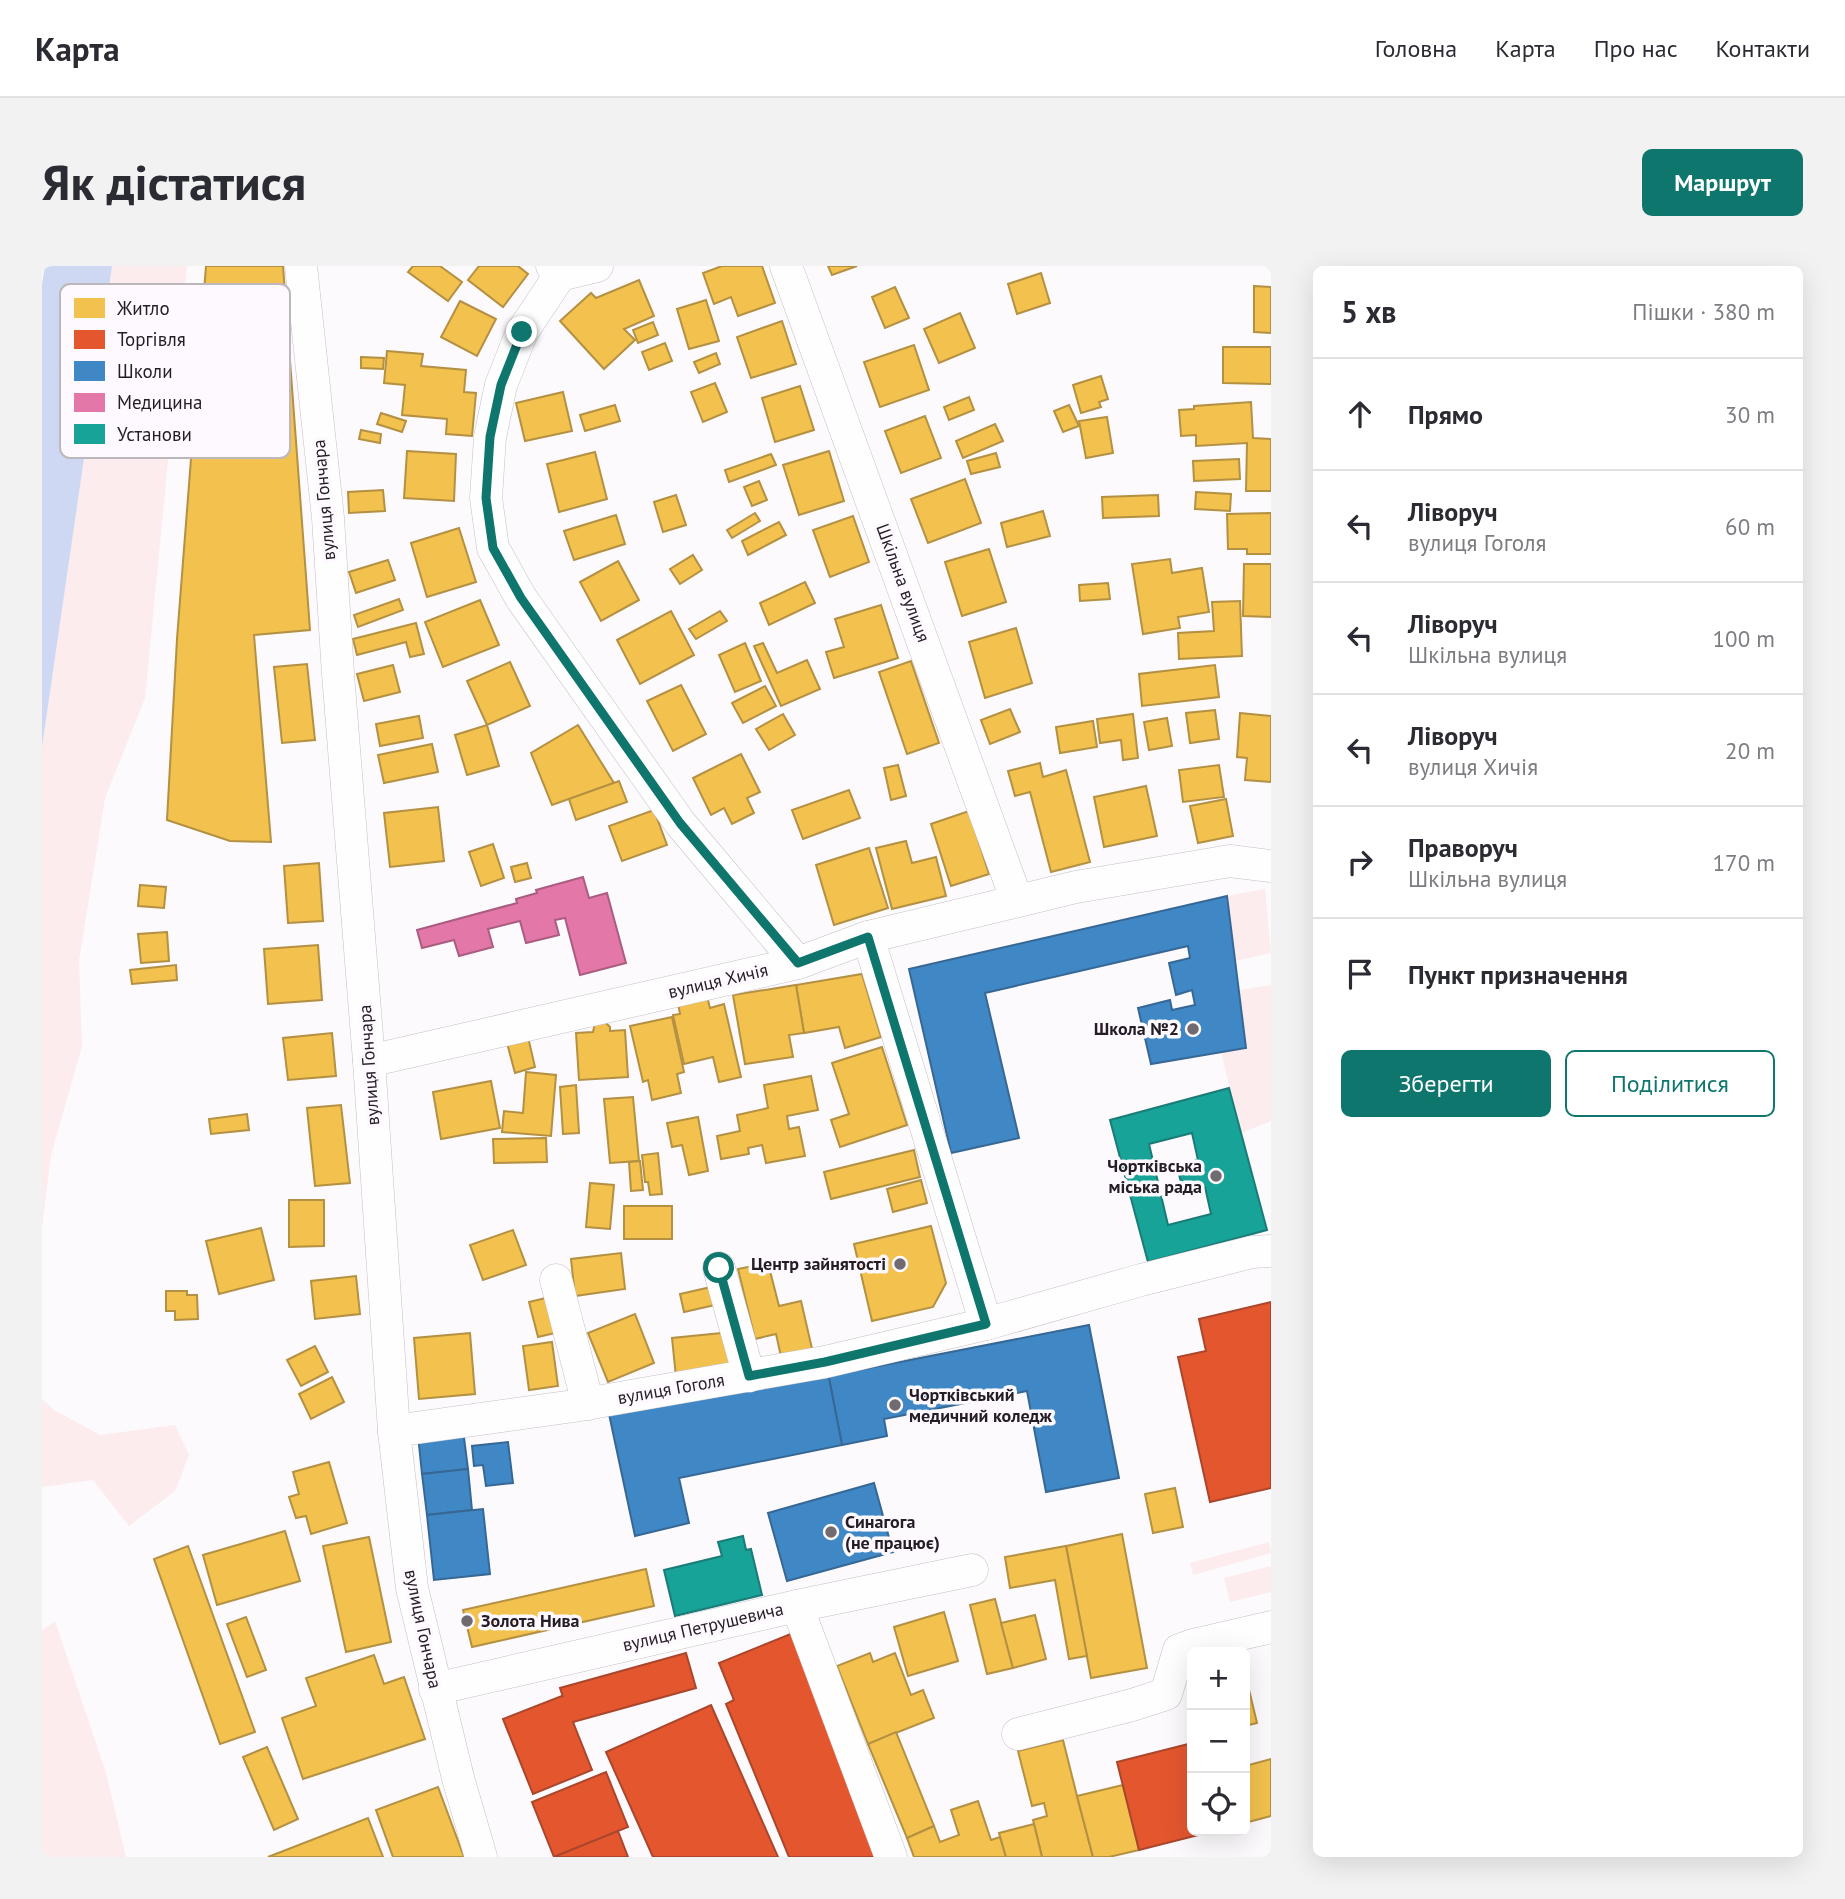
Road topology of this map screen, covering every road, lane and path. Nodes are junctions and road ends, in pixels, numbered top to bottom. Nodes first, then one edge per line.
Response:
1 (300, 266) edge
2 (597, 266) edge
3 (786, 266) edge
4 (556, 270) edge
5 (1271, 866) edge
6 (1017, 901) junction
7 (868, 937) junction
8 (798, 963) junction
9 (369, 1060) junction
10 (1271, 1251) edge
11 (719, 1268) dead end
12 (556, 1280) dead end
13 (986, 1324) junction
14 (749, 1376) junction
15 (588, 1404) junction
16 (394, 1431) junction
17 (972, 1570) dead end
18 (797, 1606) junction
19 (1271, 1627) edge
20 (435, 1689) junction
21 (1018, 1734) dead end
22 (481, 1857) edge
23 (891, 1857) edge

1 - 9 street, вулиця Гончара
2 - 4 street
3 - 6 street, Шкільна вулиця
4 - 8 street
5 - 6 street, вулиця Хичія
6 - 7 street, вулиця Хичія
7 - 8 street, вулиця Хичія
7 - 13 street
8 - 9 street, вулиця Хичія
9 - 16 street, вулиця Гончара
10 - 13 street, вулиця Гоголя
11 - 14 street
12 - 15 street
13 - 14 street, вулиця Гоголя
14 - 15 street, вулиця Гоголя
15 - 16 street, вулиця Гоголя
16 - 20 street, вулиця Гончара
17 - 18 street, вулиця Петрушевича
18 - 20 street, вулиця Петрушевича
18 - 23 street
19 - 21 street
20 - 22 street, вулиця Гончара

